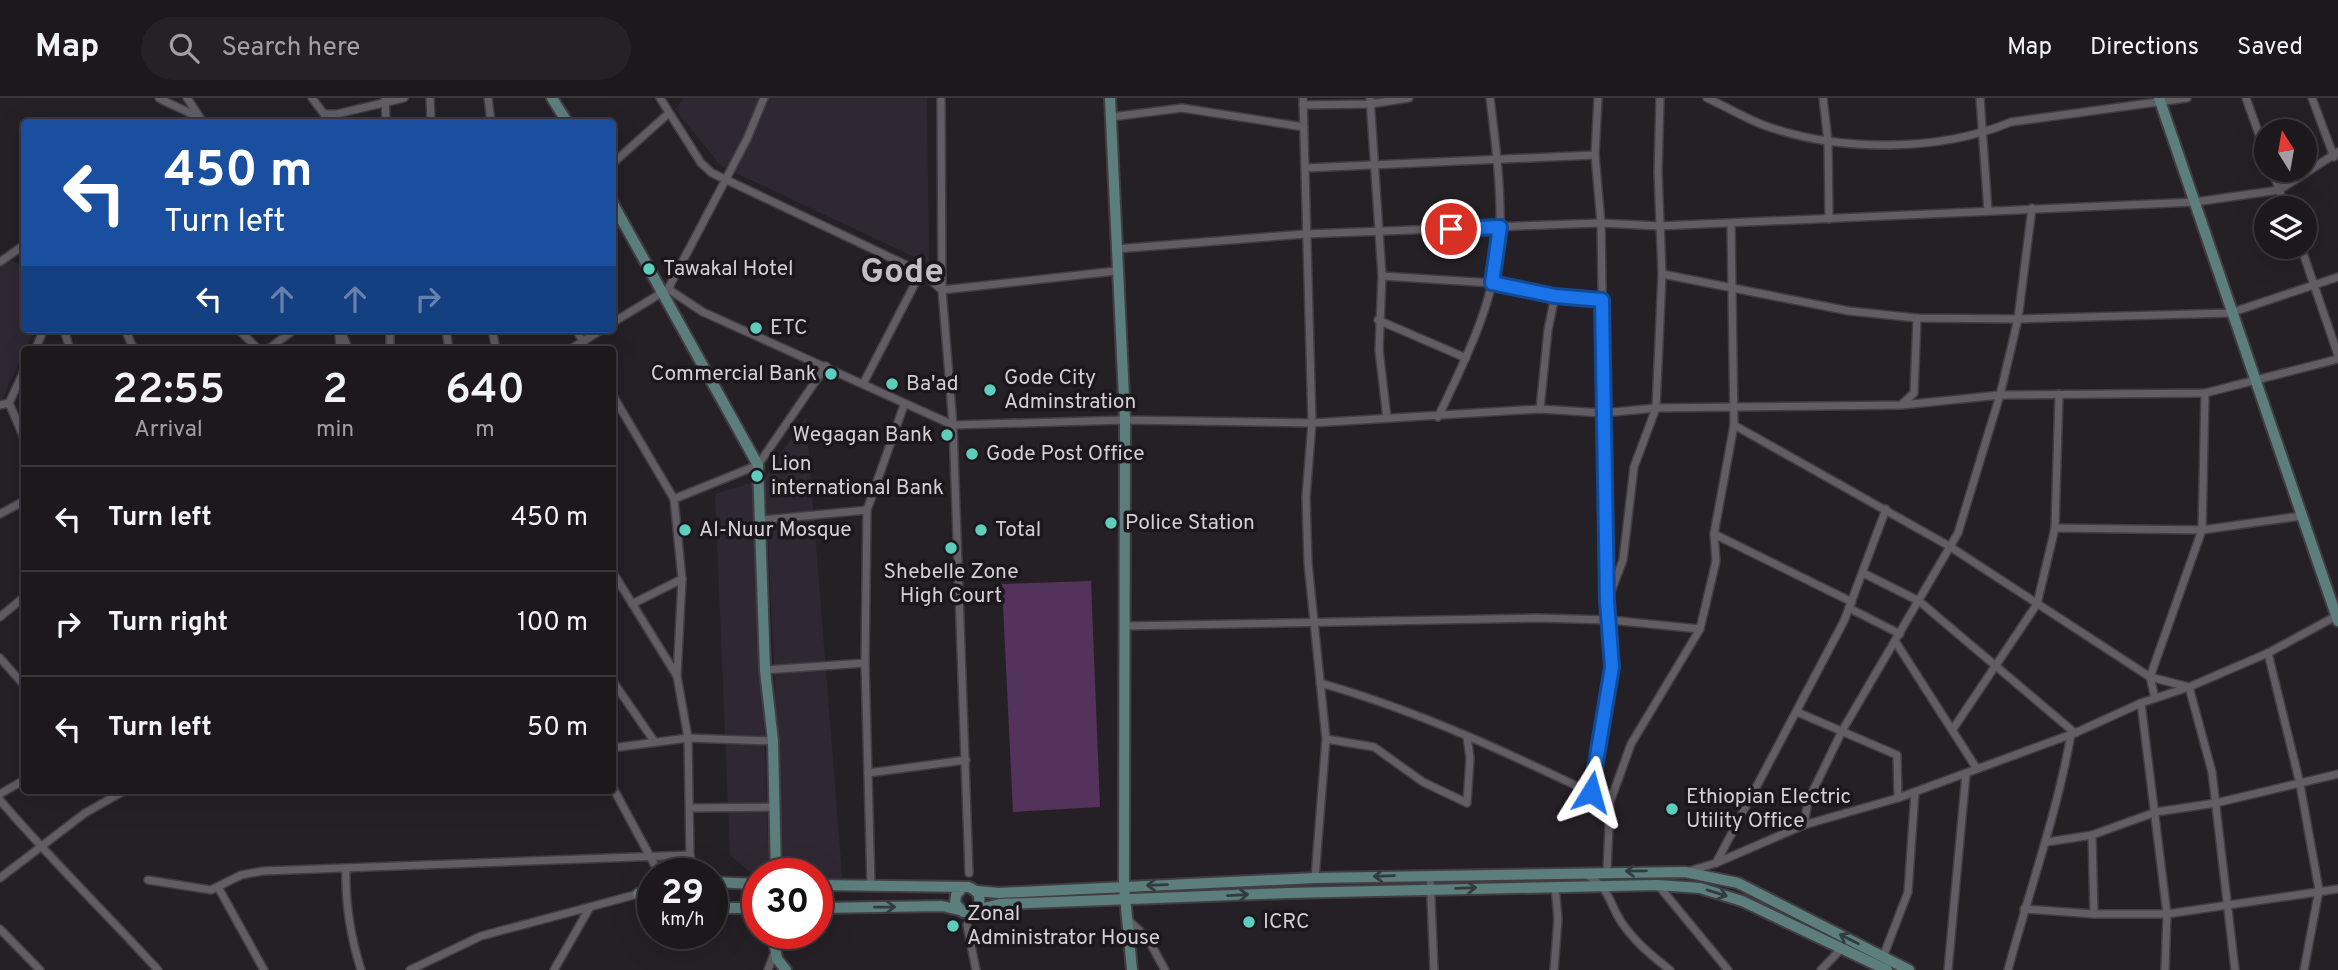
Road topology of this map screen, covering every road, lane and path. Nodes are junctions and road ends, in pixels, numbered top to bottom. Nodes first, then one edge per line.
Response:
1 (159, 98) edge
2 (187, 98) edge
3 (312, 98) edge
4 (404, 98) edge
5 (430, 98) edge
6 (488, 98) edge
7 (552, 98) edge
8 (660, 98) edge
9 (764, 98) edge
10 (940, 98) edge
11 (1110, 98) edge
12 (1409, 98) edge
13 (1490, 98) edge
14 (1598, 98) edge
15 (1660, 98) edge
16 (1707, 98) edge
17 (1823, 98) edge
18 (1980, 98) edge
19 (2187, 98) edge
20 (2246, 98) edge
21 (2312, 98) edge
22 (385, 101) edge
23 (1370, 101) edge
24 (2159, 101) edge
25 (1303, 102) edge
26 (669, 113) junction
27 (324, 114) junction
28 (1111, 117) junction
29 (198, 119) edge
30 (201, 119) edge
31 (328, 119) edge
32 (386, 119) edge
33 (431, 119) edge
34 (491, 119) edge
35 (565, 119) edge
36 (2254, 120) edge
37 (1304, 127) junction
38 (1984, 133) junction
39 (1828, 141) junction
40 (1595, 155) junction
41 (2336, 155) edge
42 (1497, 158) junction
43 (616, 160) edge
44 (1375, 164) junction
45 (1306, 168) junction
46 (725, 179) junction
47 (2276, 182) edge
48 (2279, 190) junction
49 (2281, 196) edge
50 (2195, 202) junction
51 (2032, 208) junction
52 (616, 209) edge
53 (1987, 211) junction
54 (1829, 219) junction
55 (1601, 223) junction
56 (1731, 223) junction
57 (1659, 226) junction
58 (1500, 227) junction
59 (1377, 232) junction
60 (1304, 234) junction
61 (21, 247) edge
62 (1116, 249) junction
63 (2306, 259) edge
64 (0, 262) edge
65 (1116, 271) junction
66 (921, 272) junction
67 (1662, 274) junction
68 (1382, 276) junction
69 (2338, 277) edge
70 (1492, 283) junction
71 (2316, 285) junction
72 (942, 290) junction
73 (1732, 290) junction
74 (665, 291) junction
75 (1555, 296) junction
76 (1602, 300) junction
77 (2230, 313) junction
78 (1917, 318) junction
79 (2018, 319) junction
80 (1378, 320) junction
81 (616, 321) edge
82 (242, 333) edge
83 (290, 333) edge
84 (578, 333) edge
85 (596, 333) edge
86 (582, 341) junction
87 (255, 346) edge
88 (272, 346) edge
89 (575, 346) edge
90 (585, 346) edge
91 (2338, 357) edge
92 (1466, 358) junction
93 (826, 366) junction
94 (21, 377) edge
95 (2255, 383) junction
96 (863, 384) junction
97 (2205, 393) junction
98 (2059, 394) junction
99 (2000, 395) junction
100 (616, 401) edge
101 (9, 403) junction
102 (0, 405) edge
103 (904, 405) junction
104 (1902, 405) junction
105 (1656, 408) junction
106 (1735, 408) junction
107 (1540, 409) junction
108 (1603, 413) junction
109 (1438, 417) junction
110 (1387, 418) junction
111 (1125, 420) junction
112 (1312, 423) junction
113 (953, 425) junction
114 (1734, 425) junction
115 (21, 431) edge
116 (758, 465) junction
117 (674, 499) junction
118 (21, 503) edge
119 (1886, 509) junction
120 (867, 510) junction
121 (0, 514) edge
122 (2301, 516) junction
123 (762, 520) junction
124 (2055, 528) junction
125 (2202, 530) junction
126 (1714, 534) junction
127 (1949, 546) junction
128 (1863, 573) junction
129 (616, 577) edge
130 (682, 579) junction
131 (21, 600) edge
132 (1607, 601) junction
133 (1919, 601) junction
134 (632, 604) junction
135 (2037, 604) junction
136 (1851, 605) junction
137 (2338, 616) edge
138 (0, 617) edge
139 (1610, 620) junction
140 (1316, 622) junction
141 (1126, 626) junction
142 (1700, 629) junction
143 (1897, 638) junction
144 (2268, 653) junction
145 (0, 658) edge
146 (865, 663) junction
147 (1995, 664) junction
148 (765, 670) junction
149 (677, 676) junction
150 (21, 677) edge
151 (2150, 677) junction
152 (1320, 684) junction
153 (616, 686) edge
154 (2189, 687) junction
155 (2155, 698) junction
156 (2141, 703) junction
157 (1797, 712) junction
158 (1953, 729) junction
159 (1842, 731) junction
160 (2073, 733) junction
161 (688, 737) junction
162 (1466, 737) junction
163 (1326, 739) junction
164 (654, 741) junction
165 (773, 741) junction
166 (616, 747) edge
167 (966, 760) junction
168 (1977, 769) junction
169 (868, 773) junction
170 (1966, 774) junction
171 (2338, 774) edge
172 (21, 782) edge
173 (2300, 784) junction
174 (1591, 792) junction
175 (1915, 792) junction
176 (616, 793) edge
177 (0, 794) edge
178 (119, 794) edge
179 (1898, 798) junction
180 (0, 800) edge
181 (1610, 802) junction
182 (2216, 803) junction
183 (775, 807) junction
184 (690, 808) junction
185 (2155, 812) junction
186 (1804, 825) junction
187 (2092, 835) junction
188 (2047, 842) junction
189 (38, 846) junction
190 (650, 855) junction
191 (690, 855) junction
192 (652, 858) edge
193 (691, 858) edge
194 (775, 858) edge
195 (1716, 863) junction
196 (346, 868) junction
197 (1607, 871) junction
198 (1582, 872) junction
199 (1685, 872) junction
200 (969, 873) junction
201 (1494, 874) junction
202 (1430, 875) junction
203 (1, 876) edge
204 (1315, 878) junction
205 (148, 880) dead end
206 (1287, 880) junction
207 (1182, 884) junction
208 (1603, 884) junction
209 (833, 885) edge
210 (1657, 885) junction
211 (871, 886) junction
212 (1124, 886) junction
213 (1555, 886) junction
214 (218, 887) junction
215 (1495, 887) junction
216 (962, 888) junction
217 (2338, 889) edge
218 (975, 890) junction
219 (1431, 890) junction
220 (2319, 890) junction
221 (1287, 893) junction
222 (637, 894) edge
223 (1183, 898) junction
224 (1125, 901) junction
225 (2230, 904) junction
226 (590, 907) junction
227 (833, 908) edge
228 (2024, 909) junction
229 (967, 910) junction
230 (2094, 914) junction
231 (2167, 914) junction
232 (1129, 921) junction
233 (0, 929) edge
234 (1841, 949) junction
235 (775, 950) joint
236 (1884, 957) junction
237 (40, 970) edge
238 (158, 970) edge
239 (264, 970) edge
240 (362, 970) edge
241 (410, 970) edge
242 (554, 970) edge
243 (768, 970) edge
244 (786, 970) edge
245 (976, 970) edge
246 (1132, 970) edge
247 (1165, 970) edge
248 (1434, 970) edge
249 (1554, 970) edge
250 (1670, 970) edge
251 (1728, 970) edge
252 (1821, 970) edge
253 (1887, 970) edge
254 (1909, 970) edge
255 (1948, 970) edge
256 (2008, 970) edge
257 (2165, 970) edge
258 (2235, 970) edge
259 (2304, 970) edge

1 - 29 street
2 - 30 street
3 - 27 street
4 - 22 street
5 - 33 street
6 - 34 street
7 - 35 street
8 - 26 street
9 - 46 street
10 - 72 street
11 - 28 street
12 - 23 street
13 - 42 street
14 - 40 street
15 - 57 street
16 - 39 street
17 - 39 street
18 - 38 street
19 - 24 street
20 - 36 street
21 - 41 street
22 - 27 street
22 - 32 street
23 - 25 street
23 - 44 street
24 - 38 street
24 - 50 street
25 - 37 street
26 - 43 street
26 - 46 street
27 - 31 street
28 - 37 street
28 - 62 street
37 - 45 street
38 - 39 street
38 - 53 street
39 - 54 street
40 - 42 street
40 - 55 street
41 - 48 street
42 - 44 street
42 - 58 street
44 - 45 street
44 - 59 street
45 - 60 street
46 - 66 street
46 - 74 street
47 - 48 street
48 - 49 street
48 - 50 street
50 - 51 street
50 - 77 street
51 - 53 street
51 - 79 street
52 - 74 street
53 - 54 street
54 - 56 street
55 - 57 street
55 - 58 street
55 - 76 street
56 - 57 street
56 - 73 street
57 - 67 street
58 - 59 street
58 - 70 street
59 - 60 street
59 - 68 street
60 - 62 street
60 - 112 street
61 - 64 street
62 - 65 street
63 - 71 street
65 - 72 street
65 - 111 street
66 - 72 street
66 - 96 street
67 - 73 street
67 - 105 street
68 - 70 street
68 - 80 street
69 - 71 street
70 - 75 street
70 - 92 street
71 - 77 street
71 - 91 street
72 - 113 street
73 - 78 street
73 - 106 street
74 - 81 street
74 - 93 street
74 - 116 street
75 - 76 street
75 - 107 street
76 - 108 street
77 - 79 street
77 - 95 street
78 - 79 street
78 - 104 street
79 - 99 street
80 - 92 street
80 - 110 street
82 - 87 street
83 - 88 street
84 - 86 street
85 - 86 street
86 - 89 street
86 - 90 street
91 - 95 street
92 - 109 street
93 - 96 street
93 - 116 street
94 - 101 street
95 - 97 street
95 - 122 street
96 - 103 street
97 - 98 street
97 - 125 street
98 - 99 street
98 - 124 street
99 - 104 street
99 - 127 street
100 - 117 street
101 - 102 street
101 - 115 street
103 - 113 street
103 - 120 street
104 - 106 street
105 - 106 street
105 - 108 street
105 - 132 street
106 - 114 street
107 - 108 street
107 - 109 street
108 - 132 street
109 - 110 street
110 - 112 street
111 - 112 street
111 - 113 street
111 - 141 street
112 - 140 street
113 - 167 street
114 - 119 street
114 - 126 street
116 - 117 street
116 - 123 street
117 - 130 street
118 - 121 street
119 - 127 street
119 - 128 street
120 - 123 street
120 - 146 street
122 - 125 street
122 - 137 street
123 - 148 street
124 - 125 street
124 - 135 street
125 - 151 street
126 - 136 street
126 - 142 street
127 - 133 street
127 - 135 street
128 - 133 street
128 - 136 street
129 - 134 street
130 - 134 street
130 - 149 street
131 - 138 street
132 - 139 street
133 - 143 street
133 - 147 street
134 - 149 street
135 - 147 street
135 - 151 street
136 - 143 street
136 - 157 street
137 - 144 street
139 - 140 street
139 - 142 street
139 - 174 street
140 - 141 street
140 - 152 street
141 - 212 street
142 - 181 street
143 - 158 street
143 - 159 street
144 - 154 street
144 - 173 street
145 - 150 street
146 - 148 street
146 - 169 street
147 - 158 street
147 - 160 street
148 - 165 street
149 - 161 street
151 - 154 street
151 - 155 street
152 - 162 street
152 - 163 street
153 - 164 street
154 - 155 street
154 - 182 street
155 - 156 street
156 - 160 street
156 - 185 street
157 - 159 street
157 - 195 street
158 - 168 street
159 - 179 street
159 - 186 street
160 - 168 street
160 - 188 street
161 - 164 street
161 - 165 street
161 - 184 street
162 - 163 street
162 - 174 street
163 - 204 street
164 - 166 street
165 - 183 street
167 - 169 street
167 - 200 street
168 - 170 street
169 - 211 street
170 - 175 street
170 - 255 street
171 - 173 street
172 - 177 street
173 - 182 street
173 - 220 street
174 - 181 street
175 - 179 street
175 - 236 street
176 - 190 street
178 - 189 street
179 - 186 street
180 - 189 street
181 - 197 street
182 - 185 street
182 - 225 street
183 - 184 street
183 - 194 street
184 - 191 street
185 - 187 street
185 - 231 street
186 - 195 street
187 - 188 street
187 - 230 street
188 - 228 street
189 - 203 street
189 - 238 street
190 - 191 street
190 - 192 street
190 - 196 street
191 - 193 street
195 - 199 street
196 - 214 street
196 - 240 street
197 - 198 street
199 -> 197 street
198 - 201 street
198 - 208 street
236 -> 199 street
200 - 216 street
200 - 218 street
201 - 202 street
201 - 215 street
202 -> 204 street
202 - 219 street
204 - 206 street
205 - 214 street
206 - 207 street
206 - 221 street
207 -> 212 street
207 - 223 street
208 - 210 street
208 - 213 street
208 - 250 street
209 - 211 street
210 -> 234 street
210 - 251 street
211 - 216 street
212 - 218 street
212 - 224 street
213 - 215 street
213 - 249 street
214 - 239 street
219 -> 215 street
216 - 218 street
216 - 229 street
217 - 220 street
218 - 229 street
219 - 221 street
219 - 248 street
220 - 225 street
220 - 259 street
223 -> 221 street
222 - 226 street
223 - 224 street
224 - 229 street
224 - 232 street
225 - 231 street
225 - 258 street
226 - 241 street
226 - 242 street
227 -> 229 street
228 - 230 street
228 - 256 street
229 - 245 street
230 - 231 street
231 - 257 street
232 - 246 street
232 - 247 street
233 - 237 street
234 - 252 street
234 - 253 street
235 - 243 street
235 - 244 street
236 - 254 street

